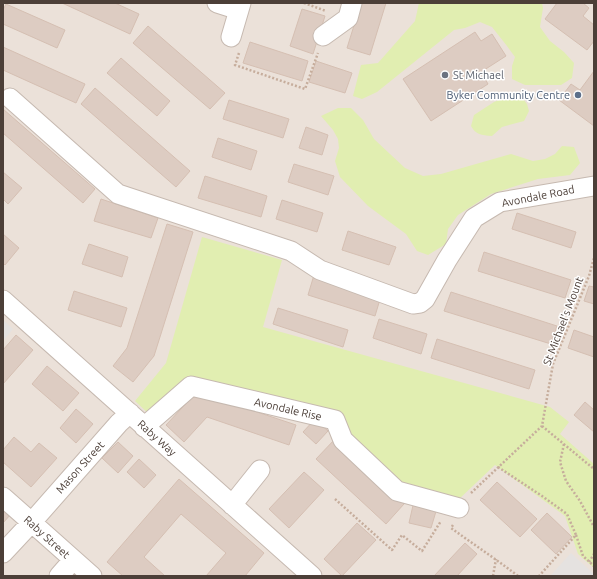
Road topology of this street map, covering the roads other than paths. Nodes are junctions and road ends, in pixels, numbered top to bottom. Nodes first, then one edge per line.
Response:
1 (217, 3) edge
2 (352, 3) edge
3 (240, 6) edge
4 (323, 36) road end
5 (235, 44) road end
6 (10, 98) dead end
7 (594, 186) edge
8 (4, 302) edge
9 (130, 414) junction
10 (144, 426) junction
11 (260, 470) dead end
12 (3, 497) edge
13 (232, 505) junction
14 (459, 508) road end
15 (31, 523) junction
16 (3, 552) edge
17 (73, 560) junction
18 (301, 573) edge
19 (59, 576) edge
20 (92, 576) edge

1 - 3 street
2 - 4 street
3 - 5 street
6 - 7 street, Avondale Road
8 - 9 street, Raby Way
9 - 10 street, Raby Way
9 - 15 street, Mason Street
10 - 13 street, Raby Way
10 - 14 street, Avondale Rise
11 - 13 street
12 - 15 street, Raby Street
13 - 18 street, Raby Way
15 - 16 street, Mason Street
15 - 17 street, Raby Street
17 - 19 street
17 - 20 street, Raby Street

